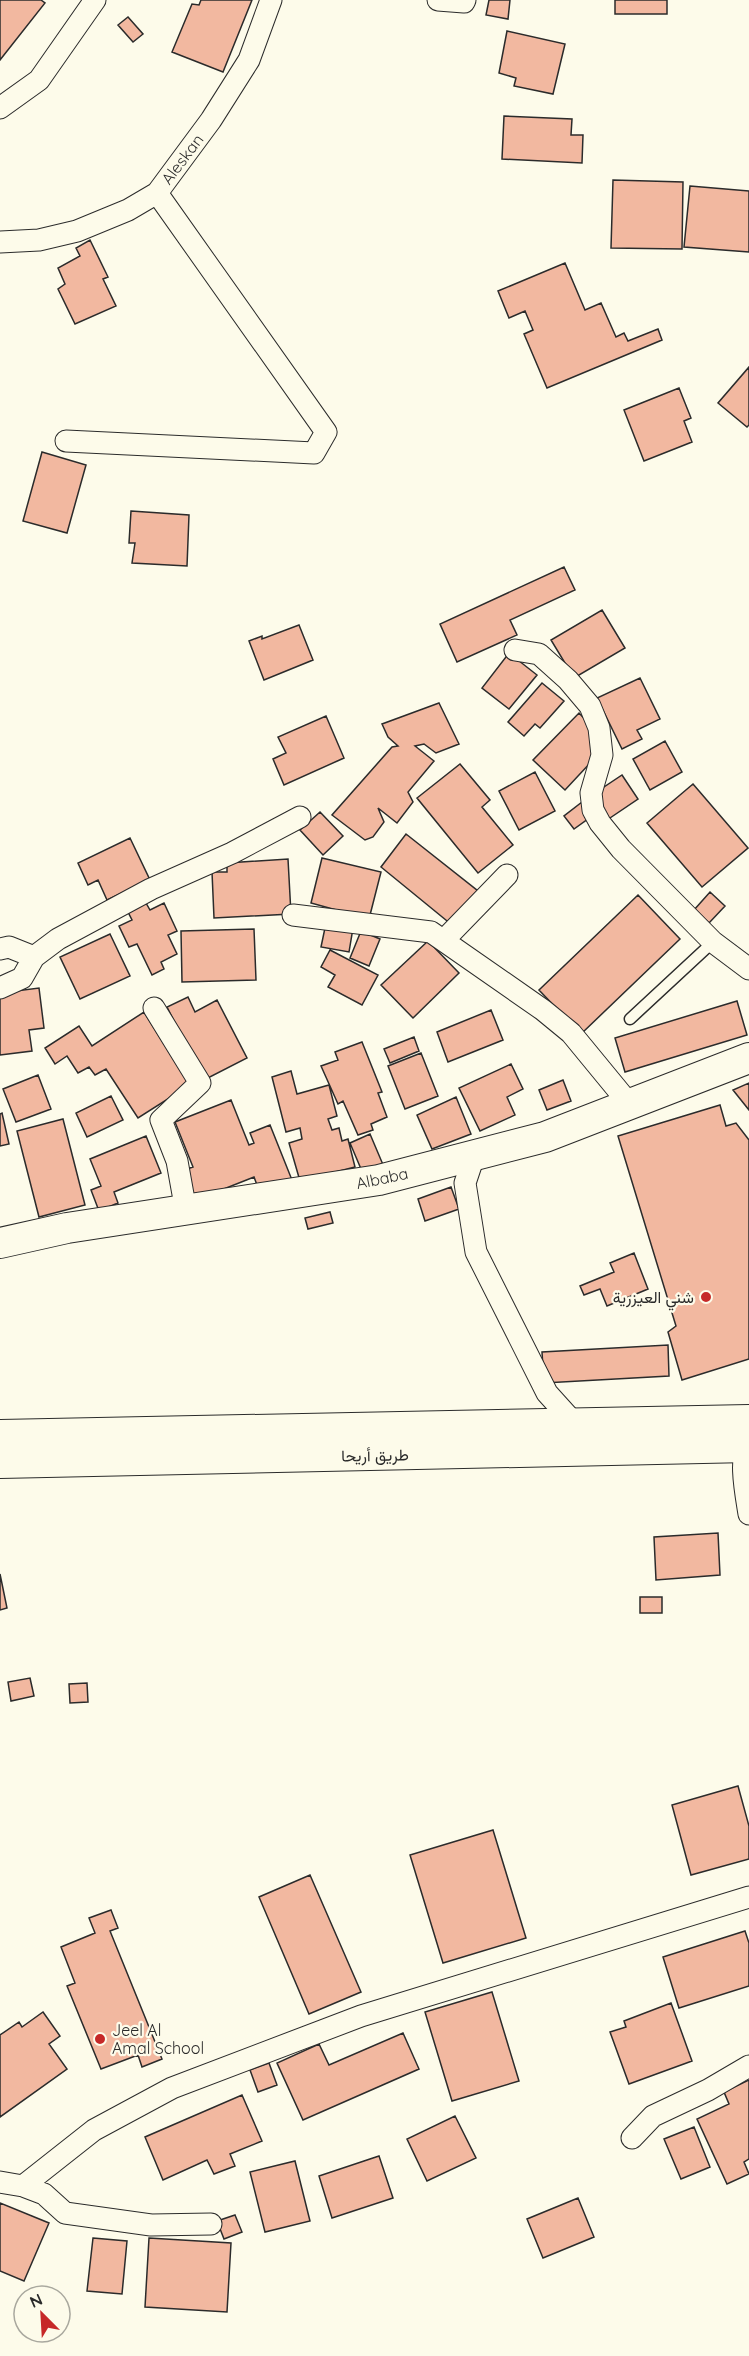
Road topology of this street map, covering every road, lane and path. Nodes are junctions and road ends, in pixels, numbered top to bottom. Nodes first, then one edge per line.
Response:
1 (95, 0) edge
2 (271, 0) edge
3 (438, 0) edge
4 (465, 0) edge
5 (0, 108) edge
6 (156, 193) junction
7 (0, 224) edge
8 (9, 241) edge
9 (66, 441) dead end
10 (515, 650) dead end
11 (300, 817) dead end
12 (507, 875) dead end
13 (293, 915) dead end
14 (444, 940) junction
15 (713, 942) junction
16 (0, 949) edge
17 (34, 957) junction
18 (749, 969) edge
19 (0, 988) edge
20 (154, 1008) dead end
21 (630, 1019) dead end
22 (749, 1058) edge
23 (631, 1106) junction
24 (474, 1156) junction
25 (186, 1211) junction
26 (0, 1243) edge
27 (575, 1424) junction
28 (0, 1435) edge
29 (748, 1438) edge
30 (0, 1462) edge
31 (749, 1514) edge
32 (749, 1897) edge
33 (749, 2066) edge
34 (632, 2138) dead end
35 (0, 2182) edge
36 (23, 2186) junction
37 (211, 2224) dead end

1 - 5 street
2 - 6 street, Aleskan
3 - 4 street
6 - 8 street, Aleskan
6 - 9 street
7 - 8 street
10 - 15 street
11 - 17 street
12 - 14 street
13 - 14 street
14 - 23 street
15 - 18 street
15 - 21 lane
16 - 17 street
17 - 19 street
20 - 25 street
22 - 23 main road, Albaba
23 - 24 main road, Albaba
24 - 25 main road, Albaba
24 - 27 street
25 - 26 main road, Albaba
27 - 28 main road, طريق أريحا
27 - 29 main road, طريق أريحا
29 - 30 main road, طريق أريحا
29 - 31 street
32 - 36 street
33 - 34 street
35 - 36 street
36 - 37 street

